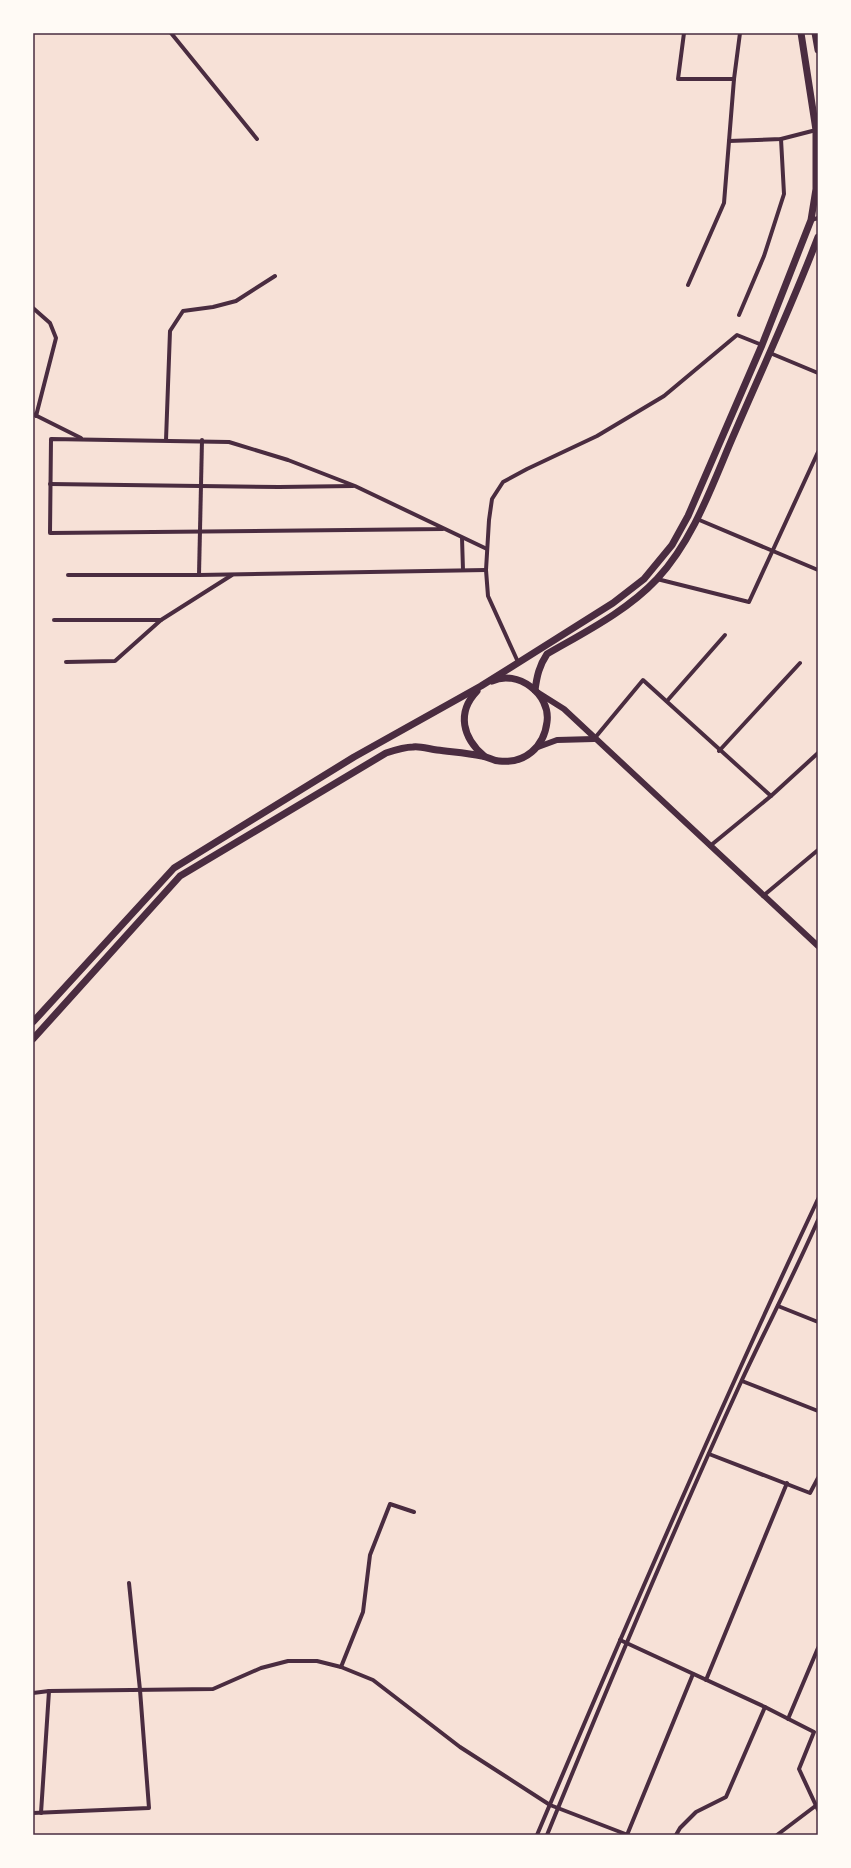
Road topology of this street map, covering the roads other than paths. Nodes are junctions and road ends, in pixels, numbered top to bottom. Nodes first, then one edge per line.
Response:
1 (171, 33) edge
2 (684, 33) edge
3 (740, 33) edge
4 (801, 33) edge
5 (815, 33) edge
6 (818, 50) edge
7 (734, 79) junction
8 (816, 130) junction
9 (257, 139) dead end
10 (781, 139) junction
11 (729, 141) junction
12 (815, 219) edge
13 (818, 237) edge
14 (815, 252) edge
15 (275, 276) dead end
16 (688, 285) dead end
17 (33, 308) edge
18 (739, 315) dead end
19 (762, 345) junction
20 (770, 353) junction
21 (818, 373) edge
22 (34, 415) edge
23 (82, 439) junction
24 (166, 440) junction
25 (202, 440) junction
26 (818, 452) edge
27 (50, 484) junction
28 (201, 485) junction
29 (355, 486) junction
30 (697, 519) junction
31 (443, 529) junction
32 (199, 532) junction
33 (462, 538) junction
34 (487, 550) junction
35 (772, 552) junction
36 (463, 570) junction
37 (486, 570) junction
38 (818, 570) edge
39 (232, 574) junction
40 (68, 575) dead end
41 (199, 575) junction
42 (657, 579) junction
43 (54, 620) dead end
44 (161, 620) junction
45 (725, 635) dead end
46 (66, 662) dead end
47 (518, 662) junction
48 (800, 663) dead end
49 (481, 686) junction
50 (536, 691) junction
51 (667, 701) junction
52 (594, 739) junction
53 (538, 747) junction
54 (719, 751) junction
55 (818, 753) edge
56 (484, 756) junction
57 (771, 796) junction
58 (710, 846) junction
59 (818, 850) edge
60 (763, 896) junction
61 (811, 940) junction
62 (818, 946) edge
63 (818, 950) edge
64 (33, 1022) edge
65 (33, 1039) edge
66 (818, 1200) edge
67 (818, 1220) edge
68 (816, 1231) edge
69 (778, 1306) junction
70 (818, 1322) edge
71 (742, 1381) junction
72 (818, 1411) edge
73 (709, 1454) junction
74 (818, 1478) edge
75 (787, 1483) junction
76 (414, 1512) dead end
77 (129, 1583) dead end
78 (620, 1640) junction
79 (627, 1643) junction
80 (818, 1648) edge
81 (341, 1667) junction
82 (693, 1674) junction
83 (706, 1680) junction
84 (140, 1690) junction
85 (49, 1691) junction
86 (33, 1693) edge
87 (765, 1707) junction
88 (788, 1719) junction
89 (550, 1804) junction
90 (817, 1804) edge
91 (558, 1807) junction
92 (818, 1810) edge
93 (33, 1813) edge
94 (41, 1813) junction
95 (537, 1835) edge
96 (547, 1835) edge
97 (628, 1835) edge
98 (676, 1835) edge
99 (777, 1835) edge

1 - 9 street
2 - 7 street
3 - 7 street
4 - 8 main road
5 - 6 main road
7 - 11 street
8 - 10 street
8 - 12 main road
10 - 11 street
10 - 18 street
11 - 16 street
12 - 19 main road
13 - 14 main road
14 - 20 main road
15 - 24 street
17 - 22 street
19 - 34 street
19 - 47 main road
20 - 21 street
20 - 30 main road
22 - 23 street
23 - 24 street
23 - 27 street
24 - 25 street
25 - 28 street
25 - 29 street
26 - 35 street
27 - 28 street
27 - 32 street
28 - 29 street
28 - 32 street
29 - 31 street
30 - 35 street
30 - 42 main road
31 - 32 street
31 - 33 street
32 - 41 street
33 - 34 street
33 - 36 street
34 - 37 street
35 - 38 street
35 - 42 street
36 - 37 street
36 - 39 street
37 - 47 street
39 - 41 street
39 - 44 street
40 - 41 street
42 - 50 main road
43 - 44 street
44 - 46 street
45 - 51 street
47 - 49 main road
48 - 54 street
49 - 50 main road
49 - 56 main road
49 - 64 main road
50 - 52 street
50 - 53 main road
51 - 52 street
51 - 54 street
52 - 53 street
52 - 58 street
53 - 56 main road
54 - 57 street
55 - 57 street
56 - 65 main road
57 - 58 street
58 - 60 street
59 - 60 street
60 - 61 street
61 - 62 street
61 - 63 street
66 - 78 street
67 - 68 street
68 - 69 street
69 - 70 street
69 - 71 street
71 - 72 street
71 - 73 street
73 - 75 street
73 - 79 street
74 - 75 street
75 - 83 street
76 - 81 street
77 - 84 street
78 - 79 street
78 - 89 street
79 - 82 street
79 - 91 street
80 - 88 street
81 - 84 street
81 - 89 street
82 - 83 street
82 - 97 street
83 - 87 street
84 - 85 street
84 - 94 street
85 - 86 street
85 - 94 street
87 - 88 street
87 - 98 street
88 - 90 street
89 - 91 street
89 - 95 street
90 - 92 street
90 - 99 street
91 - 96 street
91 - 97 street
93 - 94 street

